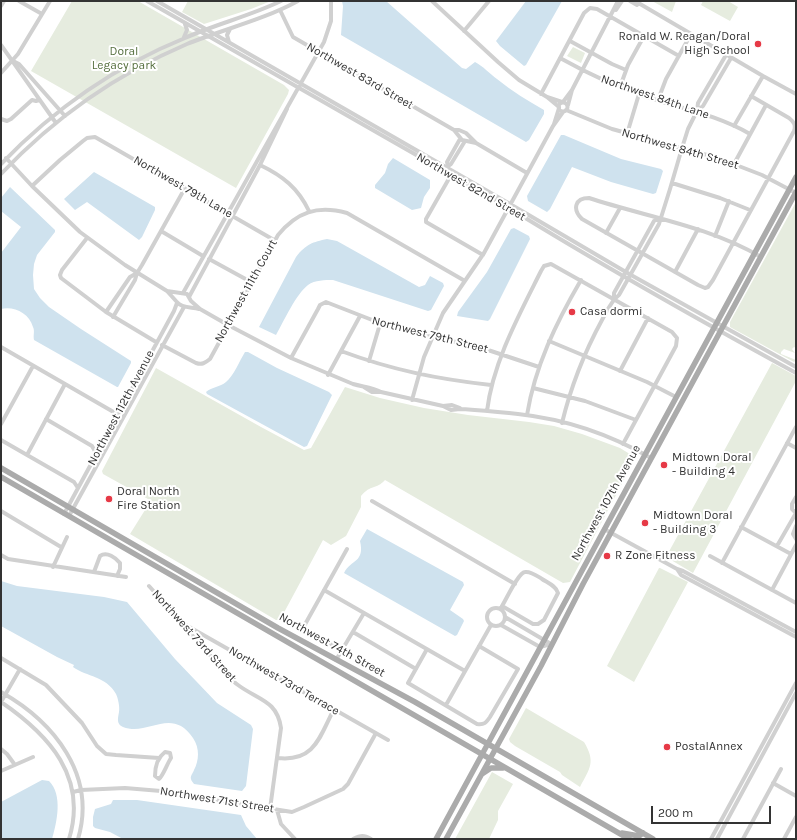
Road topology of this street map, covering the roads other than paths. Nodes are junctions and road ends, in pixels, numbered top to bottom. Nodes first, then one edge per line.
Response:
1 (4, 1) edge
2 (19, 1) edge
3 (50, 1) edge
4 (147, 1) edge
5 (158, 1) edge
6 (281, 1) edge
7 (298, 1) edge
8 (331, 1) edge
9 (432, 1) edge
10 (488, 1) edge
11 (618, 1) edge
12 (622, 1) edge
13 (630, 1) edge
14 (635, 1) edge
15 (1, 6) edge
16 (645, 8) junction
17 (280, 10) junction
18 (42, 14) junction
19 (612, 15) junction
20 (183, 22) junction
21 (230, 28) junction
22 (206, 29) junction
23 (200, 31) junction
24 (464, 31) junction
25 (214, 34) junction
26 (691, 34) junction
27 (208, 36) junction
28 (644, 36) junction
29 (184, 38) junction
30 (570, 40) junction
31 (229, 42) junction
32 (1, 45) edge
33 (318, 53) junction
34 (592, 53) junction
35 (726, 55) junction
36 (679, 56) junction
37 (251, 58) junction
38 (560, 58) junction
39 (731, 58) junction
40 (13, 61) junction
41 (582, 70) junction
42 (626, 70) junction
43 (1, 73) edge
44 (763, 76) junction
45 (300, 86) junction
46 (620, 88) junction
47 (541, 94) junction
48 (639, 94) junction
49 (796, 94) edge
50 (751, 96) junction
51 (547, 97) junction
52 (39, 100) junction
53 (658, 100) junction
54 (766, 105) junction
55 (565, 106) junction
56 (288, 107) junction
57 (559, 108) junction
58 (61, 110) junction
59 (697, 111) junction
60 (65, 116) junction
61 (52, 117) junction
62 (2, 119) edge
63 (56, 123) junction
64 (553, 126) junction
65 (734, 126) junction
66 (454, 130) junction
67 (627, 134) junction
68 (750, 134) junction
69 (460, 139) junction
70 (465, 141) junction
71 (476, 143) junction
72 (682, 148) junction
73 (6, 158) junction
74 (1, 164) edge
75 (11, 164) junction
76 (734, 164) junction
77 (260, 165) junction
78 (254, 167) junction
79 (446, 169) junction
80 (527, 173) junction
81 (1, 174) edge
82 (451, 175) junction
83 (796, 177) edge
84 (768, 178) junction
85 (672, 183) junction
86 (32, 186) junction
87 (185, 188) junction
88 (789, 189) junction
89 (796, 193) edge
90 (729, 201) junction
91 (510, 206) junction
92 (620, 208) junction
93 (750, 210) junction
94 (308, 212) junction
95 (228, 213) junction
96 (233, 216) junction
97 (660, 218) junction
98 (698, 229) junction
99 (162, 231) junction
100 (606, 233) junction
101 (715, 236) junction
102 (87, 238) junction
103 (274, 240) junction
104 (733, 243) junction
105 (638, 251) junction
106 (755, 253) junction
107 (643, 254) junction
108 (483, 255) junction
109 (203, 256) junction
110 (761, 257) junction
111 (209, 258) junction
112 (626, 272) junction
113 (675, 272) junction
114 (137, 273) junction
115 (631, 275) junction
116 (624, 277) junction
117 (581, 280) junction
118 (628, 280) junction
119 (465, 281) junction
120 (251, 282) junction
121 (167, 291) junction
122 (182, 293) junction
123 (190, 298) junction
124 (614, 299) junction
125 (177, 302) junction
126 (185, 307) junction
127 (200, 309) junction
128 (106, 312) junction
129 (113, 316) junction
130 (360, 316) junction
131 (648, 318) junction
132 (380, 324) junction
133 (228, 325) junction
134 (715, 326) junction
135 (721, 329) junction
136 (432, 337) junction
137 (549, 341) junction
138 (156, 342) junction
139 (162, 345) junction
140 (1, 347) edge
141 (341, 351) junction
142 (502, 355) junction
143 (584, 355) junction
144 (291, 358) junction
145 (369, 361) junction
146 (33, 366) junction
147 (539, 366) junction
148 (796, 367) edge
149 (620, 371) junction
150 (796, 373) edge
151 (419, 374) junction
152 (328, 375) junction
153 (65, 384) junction
154 (491, 385) junction
155 (654, 386) junction
156 (533, 388) junction
157 (569, 396) junction
158 (676, 397) junction
159 (412, 400) junction
160 (487, 411) junction
161 (125, 413) junction
162 (117, 414) junction
163 (527, 415) junction
164 (46, 419) junction
165 (636, 420) junction
166 (562, 423) junction
167 (1, 424) edge
168 (796, 427) edge
169 (1, 440) edge
170 (787, 443) junction
171 (623, 444) junction
172 (796, 448) edge
173 (96, 453) junction
174 (27, 454) junction
175 (645, 455) junction
176 (651, 458) junction
177 (1, 468) edge
178 (1, 477) edge
179 (78, 488) junction
180 (796, 497) edge
181 (372, 501) dead end
182 (70, 508) junction
183 (1, 511) edge
184 (796, 513) edge
185 (66, 515) junction
186 (796, 526) edge
187 (741, 527) junction
188 (604, 529) junction
189 (610, 533) junction
190 (67, 537) dead end
191 (796, 539) edge
192 (796, 545) edge
193 (777, 546) junction
194 (61, 547) junction
195 (347, 549) dead end
196 (791, 554) junction
197 (1, 555) edge
198 (710, 556) dead end
199 (722, 562) junction
200 (52, 567) junction
201 (676, 569) junction
202 (94, 572) junction
203 (117, 576) junction
204 (126, 577) dead end
205 (515, 584) junction
206 (148, 586) dead end
207 (324, 590) junction
208 (772, 590) junction
209 (796, 603) edge
210 (501, 608) junction
211 (758, 611) junction
212 (364, 613) junction
213 (755, 616) junction
214 (505, 617) junction
215 (180, 622) junction
216 (516, 624) junction
217 (491, 625) junction
218 (501, 625) junction
219 (513, 631) junction
220 (352, 632) junction
221 (796, 632) edge
222 (796, 637) edge
223 (544, 640) junction
224 (551, 644) junction
225 (479, 646) junction
226 (540, 647) junction
227 (427, 649) junction
228 (342, 650) junction
229 (1, 658) edge
230 (336, 660) junction
231 (20, 669) junction
232 (416, 669) junction
233 (465, 671) junction
234 (348, 677) junction
235 (377, 682) junction
236 (796, 683) edge
237 (3, 693) edge
238 (796, 694) edge
239 (1, 702) edge
240 (446, 705) junction
241 (334, 709) junction
242 (376, 733) junction
243 (388, 740) dead end
244 (488, 744) junction
245 (495, 748) junction
246 (1, 749) edge
247 (482, 754) junction
248 (33, 757) dead end
249 (159, 758) junction
250 (278, 758) junction
251 (489, 759) junction
252 (15, 765) junction
253 (506, 768) junction
254 (781, 769) dead end
255 (1, 771) edge
256 (480, 776) junction
257 (773, 783) junction
258 (81, 790) junction
259 (73, 792) junction
260 (796, 796) edge
261 (270, 809) junction
262 (277, 810) junction
263 (796, 817) edge
264 (618, 832) junction
265 (643, 834) junction
266 (69, 839) edge
267 (78, 839) edge
268 (295, 839) edge
269 (353, 839) edge
270 (371, 839) edge
271 (436, 839) edge
272 (446, 839) edge
273 (629, 839) edge
274 (653, 839) edge
275 (711, 839) edge
276 (717, 839) edge
277 (743, 839) edge
278 (784, 839) edge

1 - 15 street
2 - 18 street
3 - 18 street
4 - 20 street, Northwest 82nd Street
5 - 22 street, Northwest 82nd Street
6 - 22 street
7 - 17 street
8 - 33 street
9 - 24 street, Northwest 84th Street
10 - 24 street
11 - 19 street
12 - 19 street
13 - 16 street
14 - 16 street
16 - 26 street
17 - 21 street
17 - 33 street, Northwest 83rd Street
18 - 40 street
19 - 28 street
19 - 30 street
19 - 34 street
20 - 23 street, Northwest 82nd Street
20 - 29 street
21 - 25 street
21 - 31 street
22 - 23 street
22 - 25 street, Northwest 82nd Street
23 - 27 street, Northwest 82nd Street
23 - 29 street
24 - 47 street, Northwest 84th Street
25 - 27 street
25 - 31 street, Northwest 82nd Street
26 - 35 street
26 - 36 street
27 - 37 street, Northwest 82nd Street
27 - 60 street
28 - 36 street
28 - 42 street
29 - 58 street
30 - 34 street
30 - 38 street
31 - 37 street, Northwest 82nd Street
32 - 40 street
33 - 45 street
33 - 66 street, Northwest 83rd Street
34 - 41 street
34 - 42 street
35 - 39 street
35 - 59 street
36 - 53 street
37 - 45 street, Northwest 82nd Street
38 - 41 street, Northwest 84th Lane
38 - 47 street
39 - 44 street
39 - 59 street
40 - 43 street
40 - 52 street
40 - 58 street
41 - 46 street, Northwest 84th Lane
41 - 55 street
42 - 46 street
44 - 49 street
44 - 50 street
45 - 56 street
45 - 79 street, Northwest 82nd Street
46 - 48 street, Northwest 84th Lane
47 - 51 street, Northwest 84th Street
48 - 53 street, Northwest 84th Lane
48 - 67 street
50 - 54 street
50 - 65 street
51 - 55 street, Northwest 84th Street
51 - 57 street, Northwest 84th Street
52 - 61 street
52 - 62 street
53 - 59 street, Northwest 84th Lane
54 - 68 street
54 - 84 street
55 - 57 street
55 - 64 street
55 - 67 street, Northwest 84th Street
56 - 77 street
56 - 78 street
57 - 64 street
58 - 60 street
58 - 61 street
59 - 65 street, Northwest 84th Lane
59 - 72 street
60 - 63 street
61 - 63 street
61 - 73 street
63 - 75 street
64 - 80 street
65 - 68 street, Northwest 84th Lane
66 - 69 street, Northwest 83rd Street
66 - 71 street, Northwest 83rd Street
67 - 72 street, Northwest 84th Street
68 - 76 street
69 - 70 street, Northwest 83rd Street
69 - 79 street
70 - 71 street, Northwest 83rd Street
70 - 79 street
71 - 80 street, Northwest 83rd Street
72 - 76 street, Northwest 84th Street
72 - 85 street
73 - 74 street
73 - 75 street
75 - 81 street
75 - 86 street
76 - 84 street, Northwest 84th Street
77 - 78 street
77 - 94 street
77 - 96 street
78 - 95 street
79 - 82 street, Northwest 82nd Street
79 - 91 street, Northwest 82nd Street
80 - 91 street
82 - 91 street, Northwest 82nd Street
82 - 108 street
83 - 88 main road, Northwest 107th Avenue
84 - 88 street, Northwest 84th Street
84 - 93 street
85 - 90 street
85 - 97 street
86 - 87 street, Northwest 79th Lane
86 - 102 street
87 - 95 street, Northwest 79th Lane
87 - 99 street
88 - 89 street, Northwest 84th Street
88 - 106 main road, Northwest 107th Avenue
89 - 110 main road, Northwest 107th Avenue
90 - 93 street
90 - 101 street
91 - 108 street
91 - 112 street, Northwest 82nd Street
91 - 116 street, Northwest 82nd Street
92 - 97 street
92 - 100 street
92 - 100 street
93 - 104 street
94 - 103 street, Northwest 111th Court
94 - 119 street, Northwest 111th Court
95 - 96 street, Northwest 79th Lane
95 - 109 street
96 - 103 street, Northwest 79th Lane
96 - 111 street
97 - 98 street
97 - 105 street
97 - 107 street
98 - 101 street
98 - 113 street
99 - 109 street
99 - 114 street
100 - 105 street
101 - 104 street
102 - 114 street
102 - 128 street
103 - 120 street, Northwest 111th Court
104 - 106 street
104 - 113 street
105 - 107 street
105 - 112 street
106 - 110 street
106 - 134 main road, Northwest 107th Avenue
107 - 113 street
107 - 115 street
108 - 119 street
109 - 122 street
110 - 135 main road, Northwest 107th Avenue
111 - 120 street
111 - 123 street
112 - 115 street, Northwest 82nd Street
112 - 116 street
114 - 121 street
114 - 128 street
114 - 129 street
115 - 118 street
115 - 134 street, Northwest 82nd Street
116 - 118 street, Northwest 82nd Street
116 - 124 street
117 - 124 street
117 - 137 street
117 - 142 street
118 - 124 street
118 - 134 street, Northwest 82nd Street
119 - 136 street
120 - 133 street, Northwest 111th Court
121 - 122 street
121 - 125 street
122 - 123 street
122 - 125 street
123 - 126 street
123 - 127 street
124 - 131 street
124 - 143 street
125 - 126 street
125 - 138 street, Northwest 112th Avenue
126 - 127 street
126 - 139 street, Northwest 112th Avenue
127 - 133 street
128 - 129 street
129 - 138 street
130 - 132 street, Northwest 79th Street
130 - 141 street
130 - 144 street, Northwest 79th Street
131 - 149 street
131 - 155 street
132 - 136 street, Northwest 79th Street
132 - 145 street
133 - 139 street, Northwest 111th Court
133 - 144 street
134 - 135 street, Northwest 82nd Street
134 - 158 main road, Northwest 107th Avenue
135 - 148 street, Northwest 82nd Street
135 - 150 street, Northwest 82nd Street
135 - 176 main road, Northwest 107th Avenue
136 - 142 street, Northwest 79th Street
136 - 151 street
137 - 143 street
137 - 147 street
138 - 162 street, Northwest 112th Avenue
139 - 161 street, Northwest 112th Avenue
140 - 146 street
141 - 145 street
141 - 152 street
142 - 147 street, Northwest 79th Street
142 - 154 street
143 - 149 street
143 - 157 street
144 - 152 street
145 - 151 street
146 - 153 street
146 - 167 street
147 - 156 street
149 - 155 street
151 - 154 street
151 - 159 street
152 - 159 street
153 - 162 street
153 - 164 street
154 - 160 street
155 - 158 street
155 - 165 street
156 - 157 street
156 - 163 street
157 - 165 street
157 - 166 street
158 - 175 main road, Northwest 107th Avenue
159 - 160 street
160 - 163 street
161 - 162 street
161 - 182 street, Northwest 112th Avenue
162 - 173 street, Northwest 112th Avenue
163 - 166 street
164 - 173 street
164 - 174 street
165 - 171 street
166 - 171 street
168 - 170 street
169 - 174 street
170 - 172 street
170 - 187 street
171 - 175 street
173 - 179 street, Northwest 112th Avenue
174 - 179 street
175 - 176 street
175 - 188 main road, Northwest 107th Avenue
176 - 189 main road, Northwest 107th Avenue
177 - 182 main road, Northwest 74th Street
178 - 185 main road, Northwest 74th Street
179 - 182 street, Northwest 112th Avenue
180 - 184 street
181 - 205 street
182 - 185 street, Northwest 112th Avenue
182 - 230 main road, Northwest 74th Street
183 - 194 street
184 - 193 street
185 - 234 main road, Northwest 74th Street
186 - 191 street
187 - 193 street
187 - 199 street
188 - 189 street
188 - 223 main road, Northwest 107th Avenue
189 - 201 street
189 - 224 main road, Northwest 107th Avenue
190 - 194 street
192 - 196 street
193 - 196 street
194 - 200 street
195 - 207 street
196 - 208 street
197 - 200 street
198 - 199 street
199 - 208 street
200 - 202 street
201 - 211 street
201 - 213 street
202 - 203 street
202 - 203 street
203 - 204 street
205 - 210 street
205 - 210 street
206 - 215 street, Northwest 73rd Street
207 - 212 street
207 - 228 street
208 - 209 street
210 - 214 street
210 - 217 street
211 - 213 street
211 - 221 street
212 - 220 street
212 - 227 street
213 - 222 street
214 - 216 street
214 - 218 street
215 - 241 street, Northwest 73rd Terrace
215 - 250 street, Northwest 73rd Street
216 - 219 street
216 - 223 street
217 - 218 street
217 - 225 street
218 - 219 street
219 - 226 street
220 - 228 street
220 - 232 street
223 - 224 street
223 - 226 main road, Northwest 107th Avenue
224 - 226 street
224 - 245 main road, Northwest 107th Avenue
225 - 233 street
225 - 240 street
226 - 244 main road, Northwest 107th Avenue
227 - 232 street
227 - 233 street
228 - 230 street
229 - 231 street
230 - 235 main road, Northwest 74th Street
231 - 237 street
231 - 249 street
232 - 240 street
233 - 240 street
234 - 235 main road
234 - 247 main road, Northwest 74th Street
235 - 244 main road, Northwest 74th Street
236 - 275 street
237 - 239 street
237 - 258 street
238 - 276 street
239 - 259 street
241 - 242 street, Northwest 73rd Terrace
241 - 250 street
242 - 243 street, Northwest 73rd Terrace
242 - 262 street, Northwest 71st Street
244 - 245 main road, Northwest 74th Street
244 - 247 main road, Northwest 107th Avenue
245 - 251 main road, Northwest 107th Avenue
245 - 265 main road, Northwest 74th Street
246 - 252 street
247 - 251 main road, Northwest 74th Street
247 - 271 main road, Northwest 107th Avenue
248 - 252 street
249 - 249 street
250 - 261 street, Northwest 73rd Street
251 - 253 main road, Northwest 74th Street
251 - 256 main road, Northwest 107th Avenue
252 - 255 street
253 - 256 main road
253 - 264 main road, Northwest 74th Street
254 - 257 street
256 - 272 main road, Northwest 107th Avenue
257 - 260 street
257 - 277 street
258 - 259 street, Northwest 71st Street
258 - 261 street, Northwest 71st Street
258 - 267 street
259 - 266 street
261 - 262 street, Northwest 71st Street
262 - 268 street
263 - 278 street
264 - 265 main road
264 - 273 main road, Northwest 74th Street
265 - 274 main road, Northwest 74th Street
269 - 270 street

